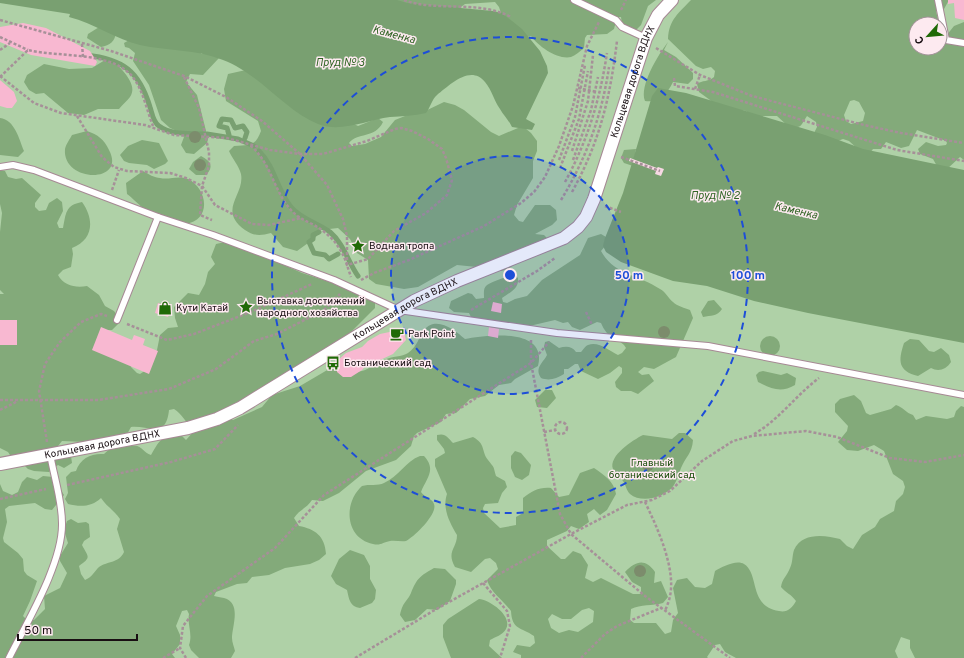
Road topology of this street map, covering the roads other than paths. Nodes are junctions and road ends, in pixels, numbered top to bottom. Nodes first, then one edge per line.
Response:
1 (574, 0) edge
2 (672, 0) edge
3 (938, 0) edge
4 (645, 40) junction
5 (964, 43) edge
6 (0, 167) edge
7 (158, 217) junction
8 (399, 310) junction
9 (117, 320) road end
10 (964, 395) edge
11 (50, 454) junction
12 (0, 464) edge
13 (9, 658) edge

1 - 4 lane
2 - 4 street, Кольцевая дорога ВДНХ
3 - 5 lane
4 - 8 street, Кольцевая дорога ВДНХ
6 - 7 lane
7 - 8 lane
7 - 9 lane
8 - 10 lane
8 - 11 street, Кольцевая дорога ВДНХ
11 - 12 street, Кольцевая дорога ВДНХ
11 - 13 lane

